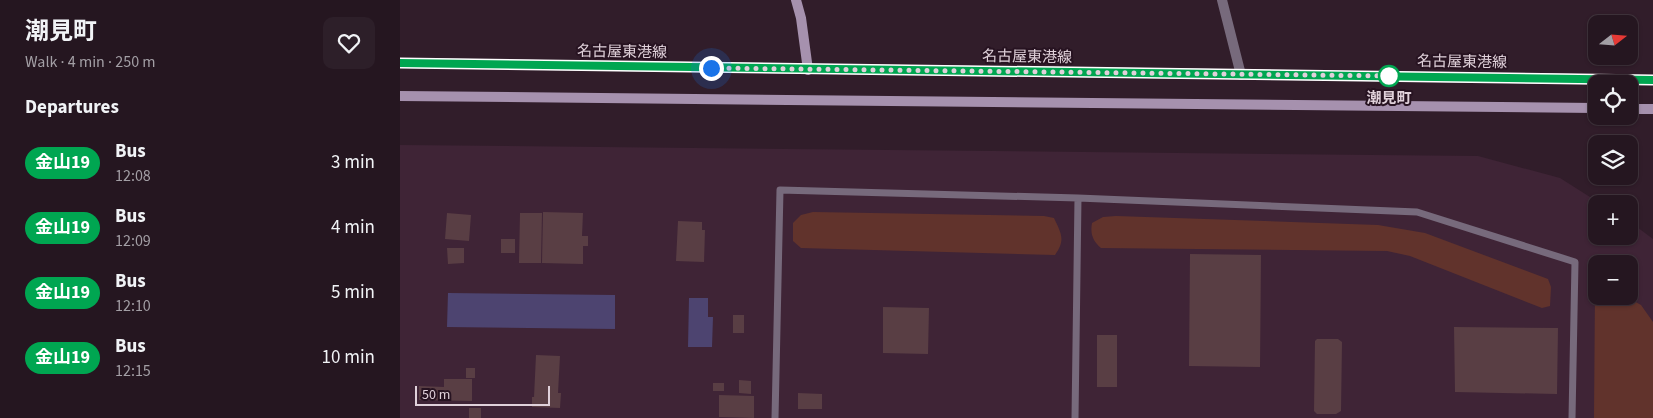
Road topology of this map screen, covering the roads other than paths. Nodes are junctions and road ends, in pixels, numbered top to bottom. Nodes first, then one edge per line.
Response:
1 (796, 0) edge
2 (1222, 0) edge
3 (400, 63) edge
4 (808, 70) junction
5 (1241, 75) junction
6 (1653, 80) edge
7 (400, 96) edge
8 (1588, 108) edge
9 (1638, 109) edge
10 (1653, 109) edge
11 (1078, 198) junction
12 (775, 418) edge
13 (1075, 418) edge
14 (1572, 418) edge

1 - 4 main road
2 - 5 street
3 - 4 main road, 名古屋東港線
4 - 5 main road, 名古屋東港線
5 - 6 main road, 名古屋東港線
7 - 8 main road
9 - 10 main road
11 - 12 lane
11 - 13 lane
11 - 14 lane

